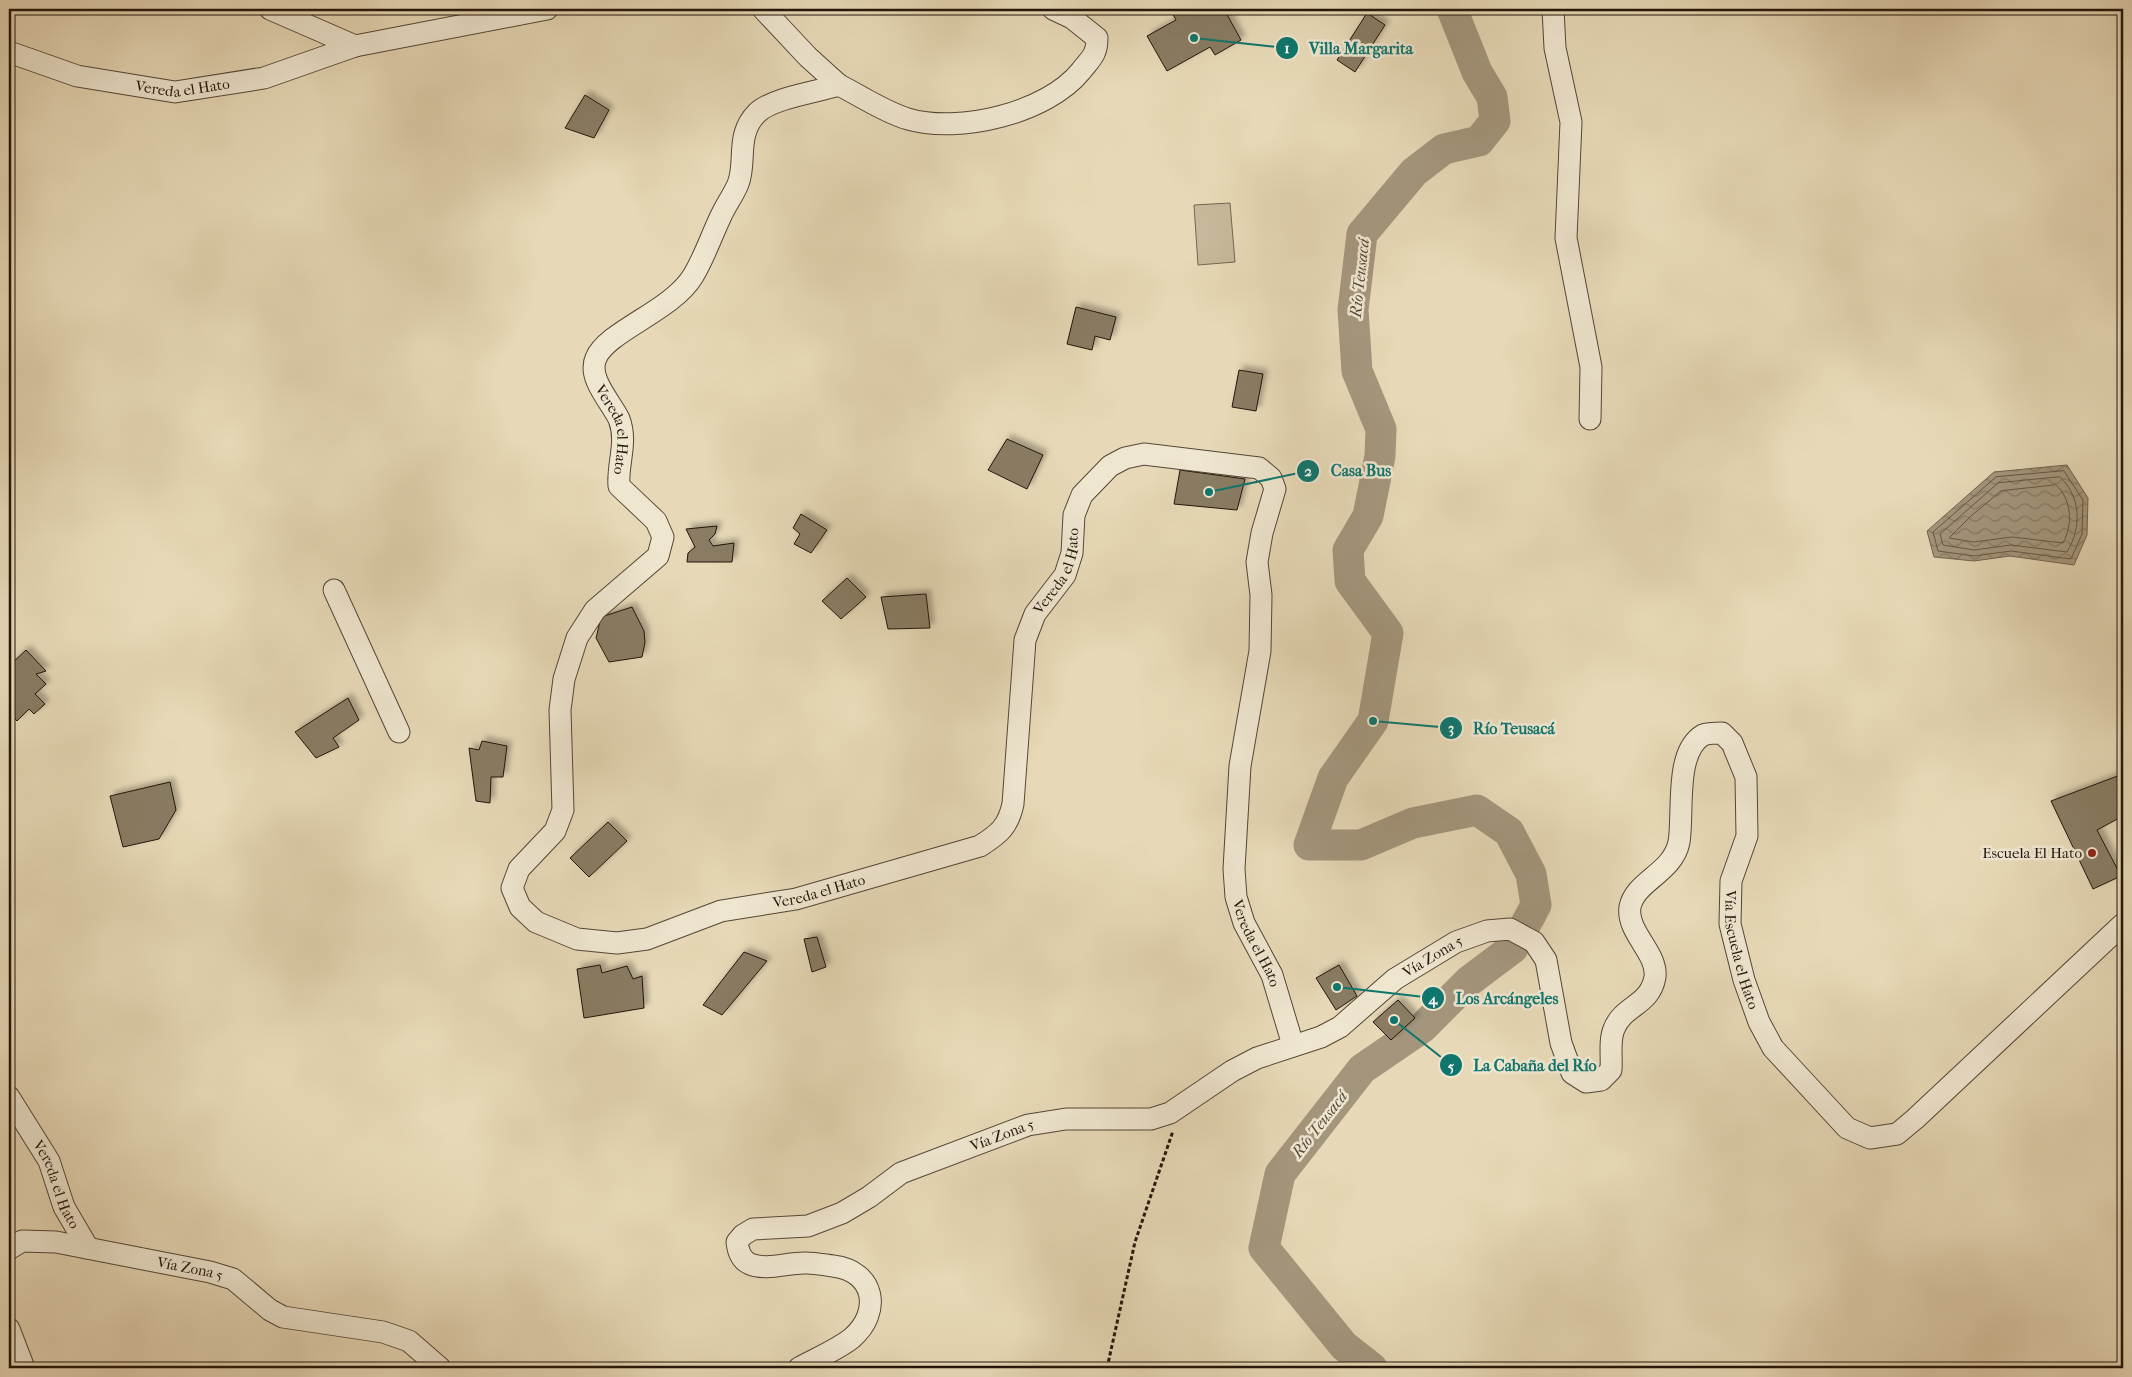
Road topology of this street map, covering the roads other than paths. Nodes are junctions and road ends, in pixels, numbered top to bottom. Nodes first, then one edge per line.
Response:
1 (270, 9) edge
2 (547, 9) edge
3 (763, 9) edge
4 (1052, 9) edge
5 (1553, 9) edge
6 (355, 46) junction
7 (9, 52) edge
8 (839, 85) junction
9 (1590, 419) dead end
10 (334, 590) dead end
11 (399, 732) dead end
12 (2123, 924) edge
13 (1510, 929) joint
14 (1293, 1045) junction
15 (9, 1097) edge
16 (88, 1248) junction
17 (9, 1249) edge
18 (9, 1329) edge
19 (24, 1368) edge
20 (440, 1368) edge
21 (799, 1368) edge

1 - 6 street
2 - 6 street, Vereda el Hato
3 - 8 street
4 - 8 street
5 - 9 street
6 - 7 street, Vereda el Hato
8 - 14 street, Vereda el Hato
10 - 11 street
12 - 13 street, Vía Escuela el Hato
13 - 14 street, Vía Zona 5
14 - 21 street, Vía Zona 5
15 - 16 street, Vereda el Hato
16 - 17 street, Vía Zona 5
16 - 20 street, Vía Zona 5
18 - 19 street

